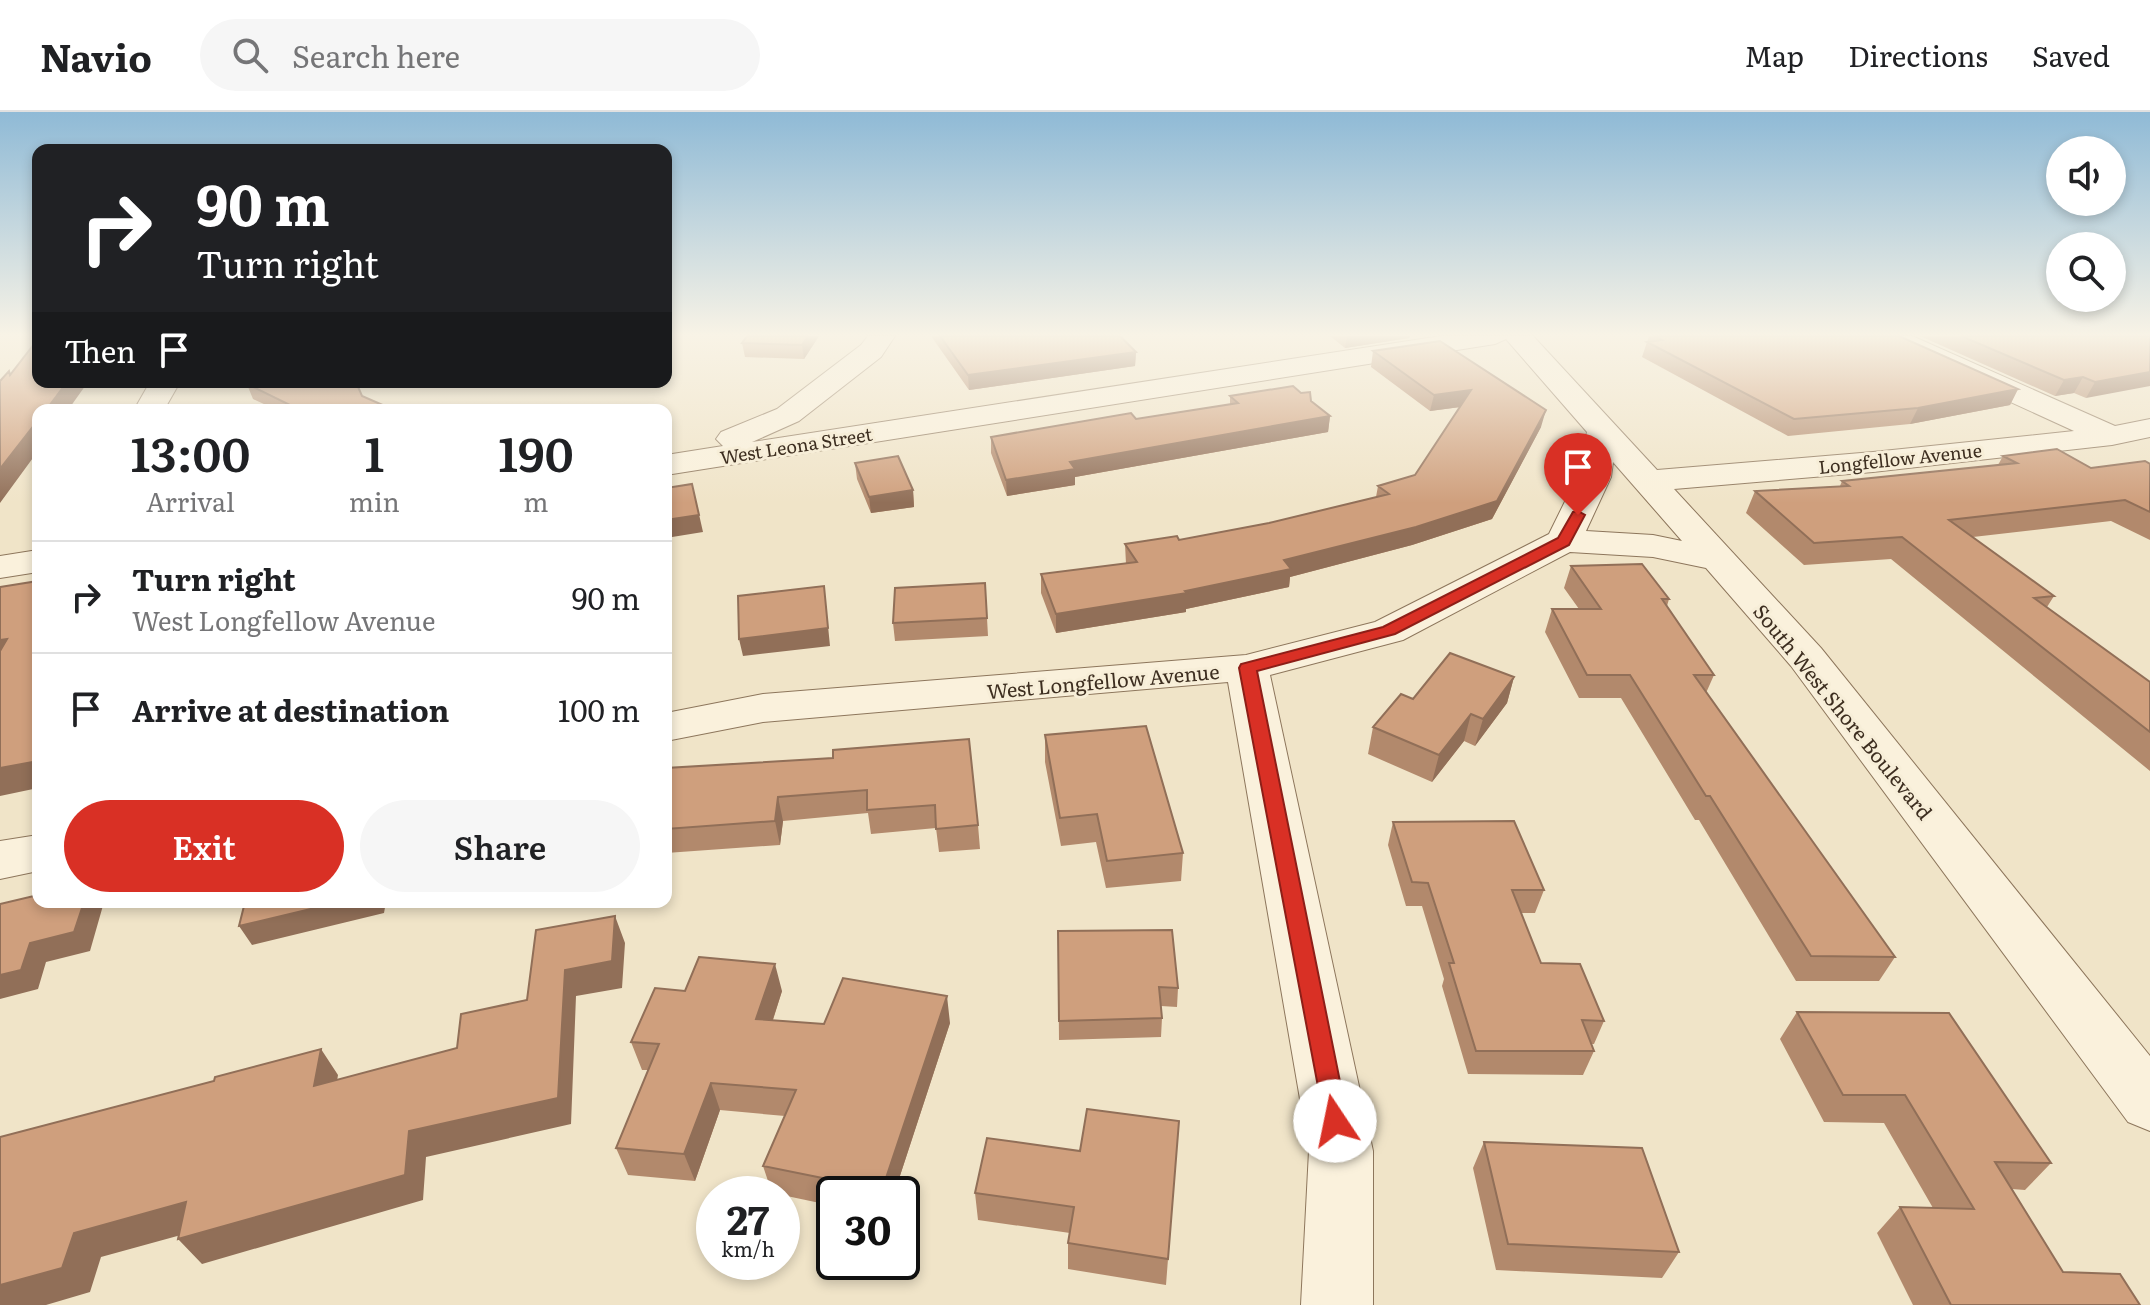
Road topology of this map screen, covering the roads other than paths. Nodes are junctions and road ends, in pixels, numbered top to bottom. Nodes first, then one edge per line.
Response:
1 (818, 392) edge
2 (1139, 392) edge
3 (1568, 392) edge
4 (2013, 392) edge
5 (2150, 428) edge
6 (1603, 430) junction
7 (2112, 436) junction
8 (2150, 453) edge
9 (672, 464) edge
10 (672, 465) edge
11 (1649, 481) junction
12 (1564, 541) junction
13 (1718, 559) junction
14 (32, 562) edge
15 (0, 567) edge
16 (1247, 668) junction
17 (672, 726) edge
18 (32, 854) edge
19 (0, 860) edge
20 (2150, 1103) edge
21 (1337, 1305) edge

1 - 9 street
2 - 10 street, West Leona Street
3 - 6 street, South West Shore Boulevard
4 - 7 street
5 - 7 street, Longfellow Avenue
6 - 11 street, South West Shore Boulevard
6 - 12 street
7 - 8 street
7 - 11 street, Longfellow Avenue
11 - 13 street, South West Shore Boulevard
12 - 13 street
12 - 16 street, West Longfellow Avenue
13 - 20 street, South West Shore Boulevard
14 - 15 street
16 - 17 street, West Longfellow Avenue
16 - 21 street
18 - 19 street

